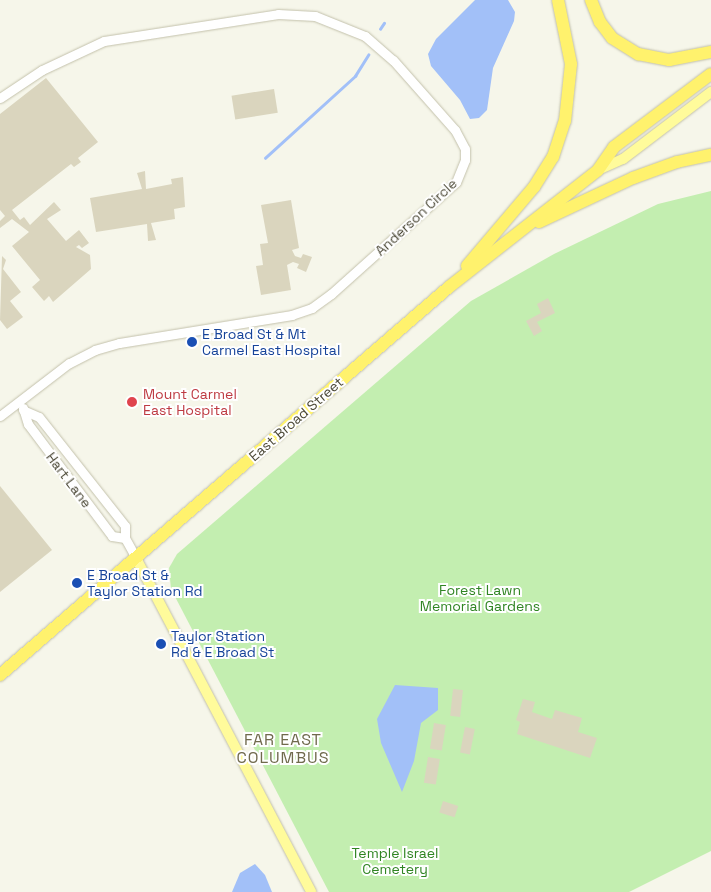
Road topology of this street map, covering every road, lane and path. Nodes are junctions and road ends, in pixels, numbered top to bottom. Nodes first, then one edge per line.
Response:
1 (558, 0) edge
2 (591, 0) edge
3 (711, 52) edge
4 (711, 74) edge
5 (711, 92) edge
6 (0, 98) edge
7 (711, 155) edge
8 (598, 170) junction
9 (519, 231) junction
10 (449, 287) junction
11 (20, 401) junction
12 (24, 410) junction
13 (0, 416) edge
14 (125, 538) junction
15 (136, 558) junction
16 (0, 676) edge
17 (311, 892) edge

1 - 10 highway
2 - 3 highway
4 - 8 highway, East Broad Street
5 - 8 main road, East Broad Street
6 - 11 street, Anderson Circle
7 - 9 highway
8 - 9 highway, East Broad Street
9 - 10 highway, East Broad Street
10 - 15 highway, East Broad Street
11 - 12 street, Hart Lane
11 - 13 street, Anderson Circle
12 - 14 street, Hart Lane
12 - 14 street, Hart Lane
14 - 15 street, Hart Lane
15 - 16 highway, East Broad Street
15 - 17 main road

